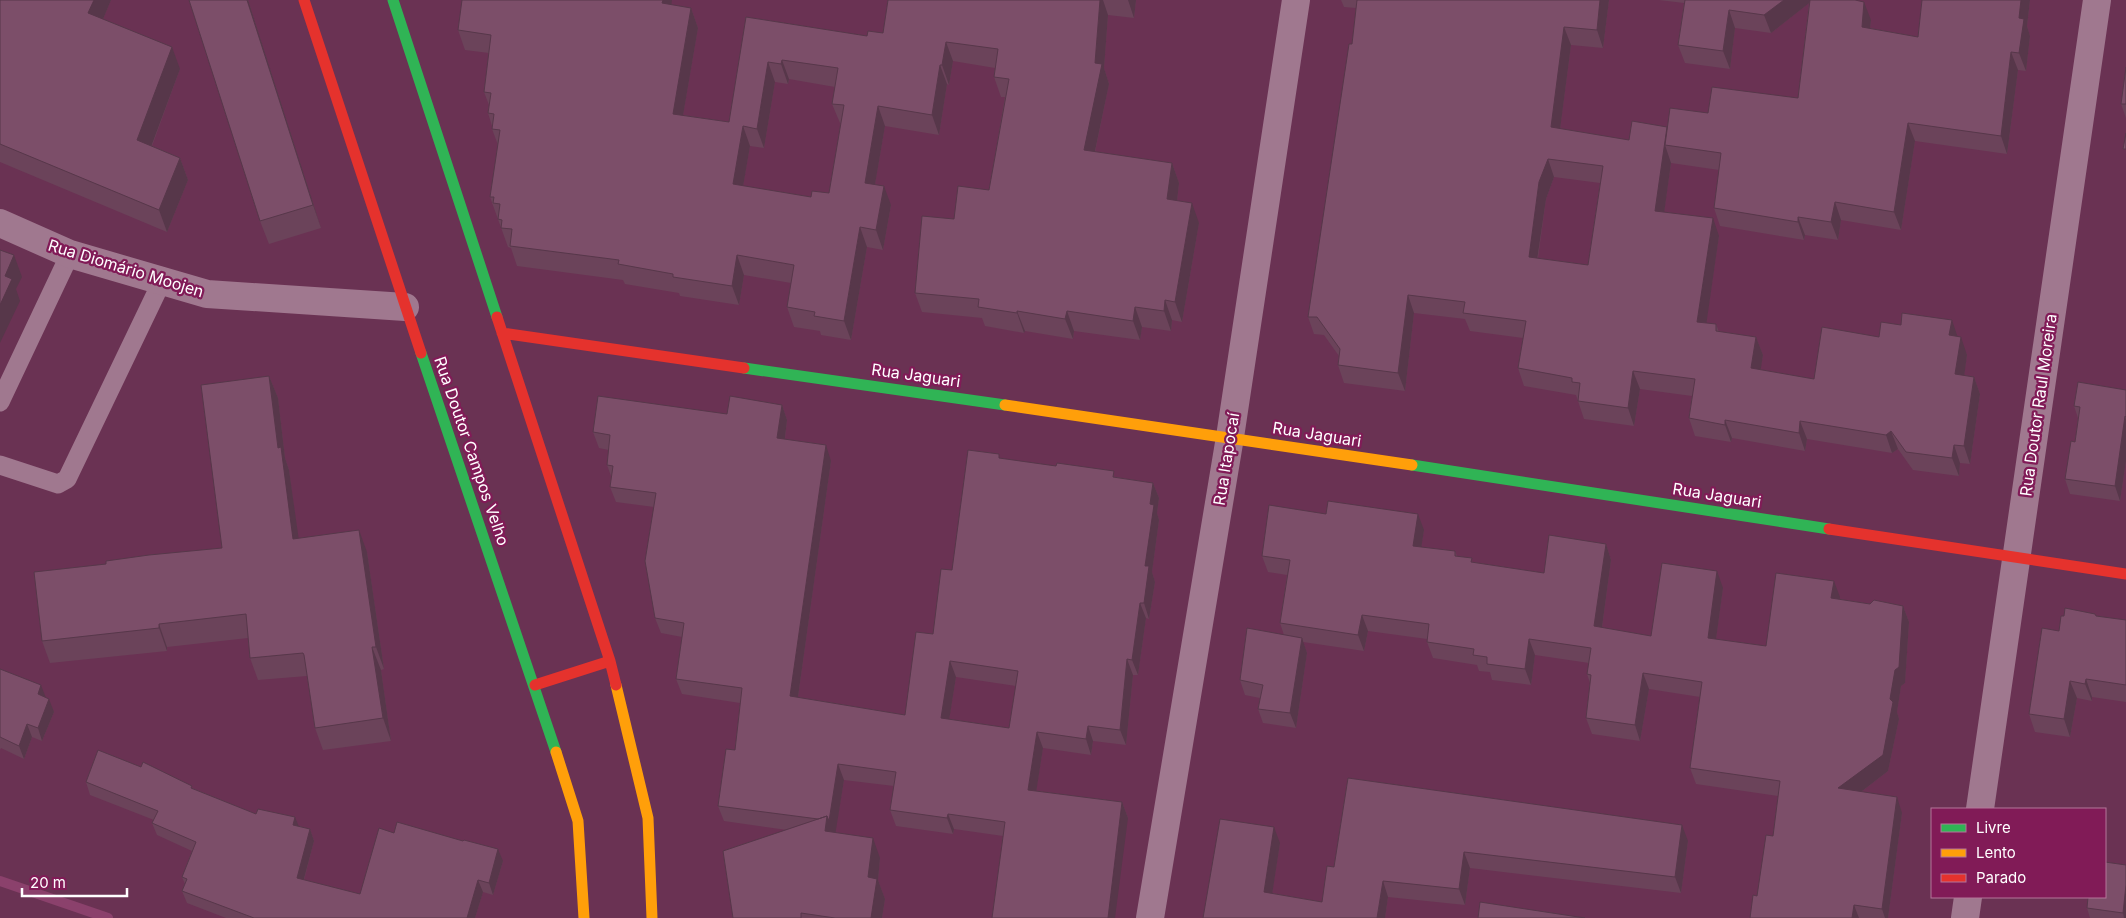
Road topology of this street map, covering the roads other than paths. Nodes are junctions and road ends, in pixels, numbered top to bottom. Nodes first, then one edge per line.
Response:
1 (304, 0) edge
2 (393, 0) edge
3 (1296, 0) edge
4 (2097, 0) edge
5 (0, 223) edge
6 (70, 254) junction
7 (162, 281) junction
8 (405, 307) junction
9 (502, 333) junction
10 (0, 402) edge
11 (1230, 437) junction
12 (0, 465) edge
13 (2016, 558) junction
14 (2126, 574) edge
15 (610, 662) junction
16 (535, 686) junction
17 (1980, 808) edge
18 (1968, 898) edge
19 (584, 918) edge
20 (652, 918) edge
21 (1150, 918) edge
22 (1965, 918) edge

1 - 8 main road, Rua Doutor Campos Velho
2 - 9 main road
3 - 11 street, Rua Itapocaí
4 - 13 street, Rua Doutor Raul Moreira
5 - 6 street, Rua Diomário Moojen
6 - 7 street, Rua Diomário Moojen
6 - 10 lane
7 - 8 street, Rua Diomário Moojen
7 - 12 lane
8 - 16 main road, Rua Doutor Campos Velho
9 - 11 main road, Rua Jaguari
9 - 15 main road
11 - 13 main road, Rua Jaguari
11 - 21 street, Rua Itapocaí
13 - 14 main road, Rua Jaguari
13 - 17 street, Rua Doutor Raul Moreira
15 - 16 main road
15 - 20 main road
16 - 19 main road, Rua Doutor Campos Velho
18 - 22 street

